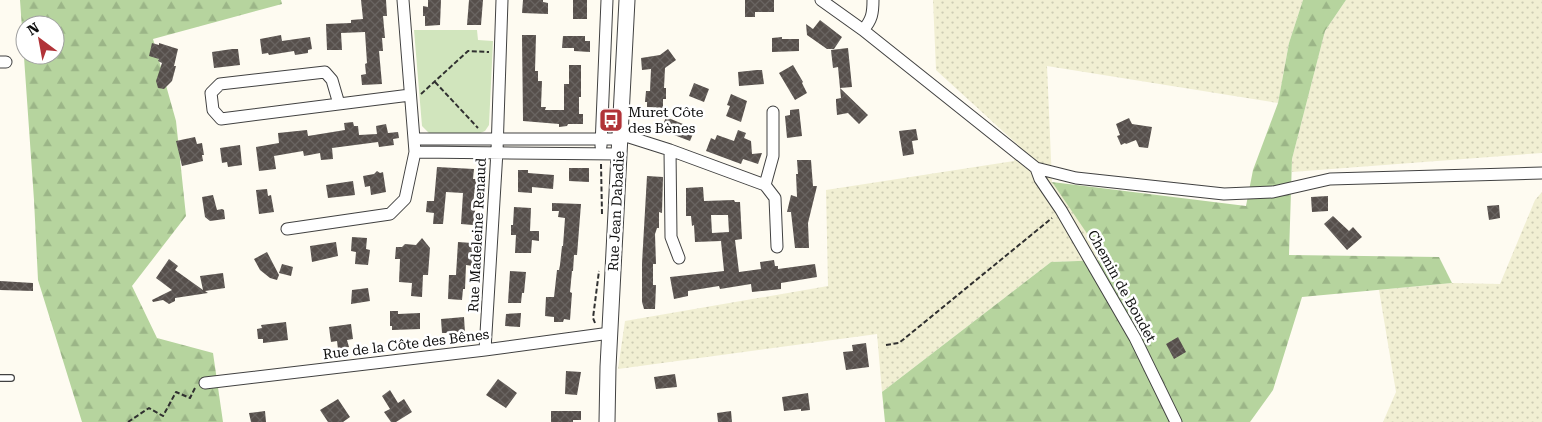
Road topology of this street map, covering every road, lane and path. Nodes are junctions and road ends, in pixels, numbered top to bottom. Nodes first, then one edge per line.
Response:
1 (403, 0) edge
2 (502, 0) edge
3 (606, 0) edge
4 (627, 0) edge
5 (821, 0) edge
6 (873, 0) edge
7 (863, 30) junction
8 (499, 53) junction
9 (435, 82) junction
10 (410, 99) junction
11 (338, 104) junction
12 (773, 112) dead end
13 (415, 139) junction
14 (492, 139) junction
15 (600, 140) junction
16 (620, 143) junction
17 (670, 150) junction
18 (497, 151) junction
19 (415, 152) junction
20 (601, 153) junction
21 (1036, 168) junction
22 (1542, 173) edge
23 (765, 185) junction
24 (1061, 210) junction
25 (288, 229) dead end
26 (777, 247) dead end
27 (679, 258) dead end
28 (610, 333) junction
29 (886, 345) dead end
30 (485, 350) junction
31 (0, 378) edge
32 (11, 378) dead end
33 (205, 383) joint
34 (128, 422) edge
35 (607, 422) edge
36 (1176, 422) edge

1 - 10 street
2 - 8 street, Rue Madeleine Renaud
3 - 15 street
4 - 16 street, Rue Jean Dabadie
5 - 7 street
6 - 7 street
7 - 21 street
8 - 9 path
8 - 14 street, Rue Madeleine Renaud
9 - 10 path
9 - 14 path
10 - 11 street
10 - 13 street
11 - 11 street
12 - 23 street
13 - 14 street
13 - 19 street
14 - 15 street
14 - 18 street, Rue Madeleine Renaud
15 - 16 street
15 - 20 street
16 - 17 street
16 - 20 street
16 - 28 street, Rue Jean Dabadie
17 - 23 street
17 - 27 street
18 - 19 street
18 - 20 street
18 - 30 street, Rue Madeleine Renaud
19 - 25 street
21 - 22 street
21 - 24 street, Chemin de Boudet
23 - 26 street
24 - 29 path
24 - 36 street, Chemin de Boudet
28 - 30 street, Rue de la Côte des Bênes
28 - 35 street, Rue Jean Dabadie
30 - 33 street, Rue de la Côte des Bênes
31 - 32 lane
33 - 34 path

